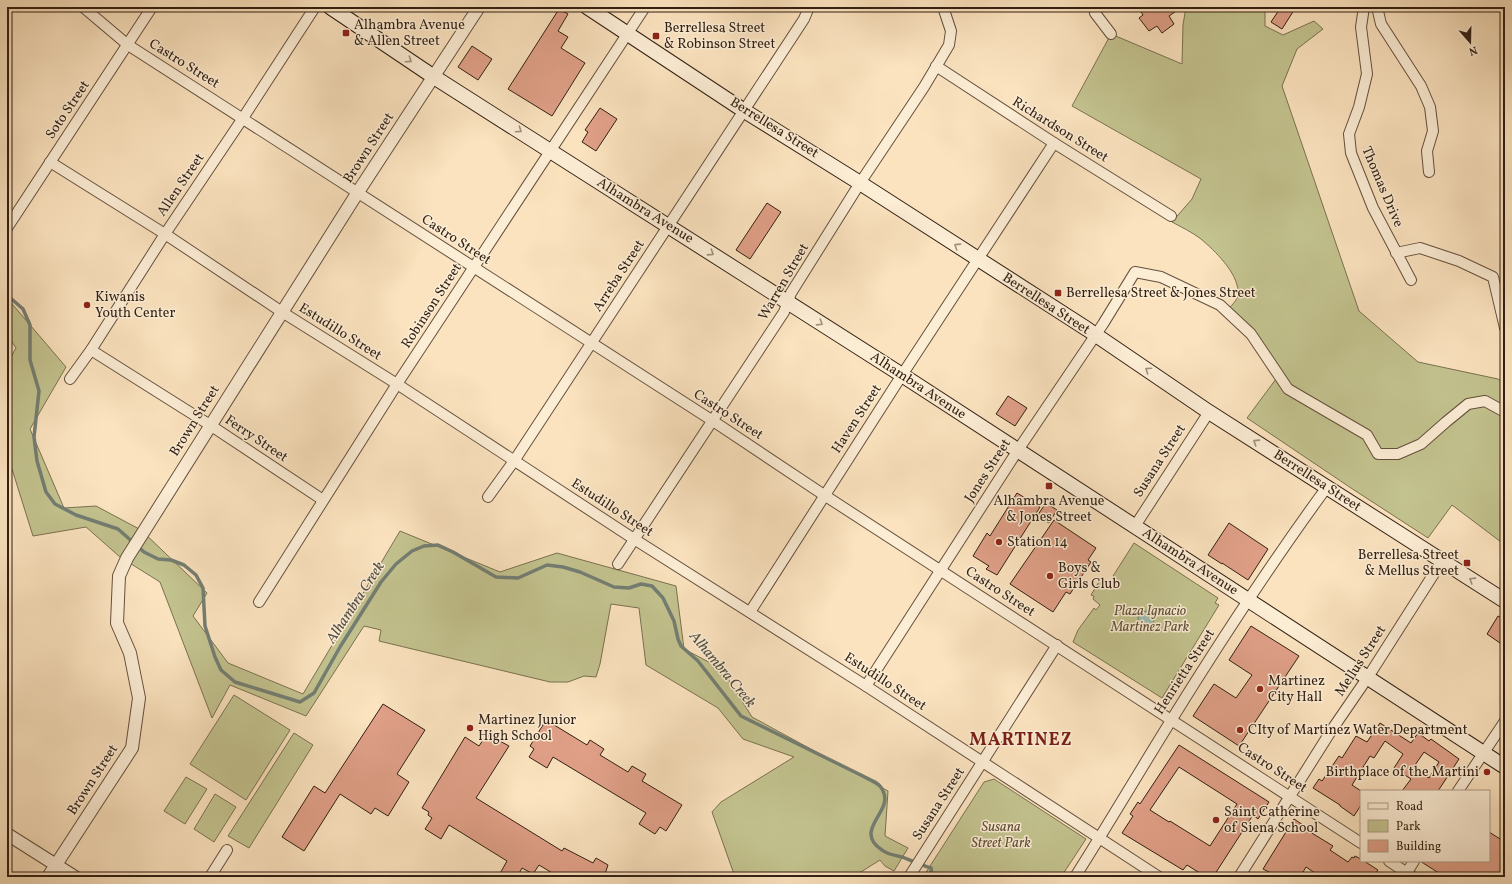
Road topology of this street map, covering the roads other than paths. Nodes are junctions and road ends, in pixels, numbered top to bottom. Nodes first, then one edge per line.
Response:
1 (84, 7) edge
2 (152, 7) edge
3 (315, 7) edge
4 (330, 7) edge
5 (479, 7) edge
6 (587, 7) edge
7 (645, 7) edge
8 (809, 7) edge
9 (943, 7) edge
10 (1094, 7) edge
11 (1364, 7) edge
12 (1377, 7) edge
13 (628, 34) junction
14 (1111, 34) dead end
15 (128, 45) junction
16 (936, 66) junction
17 (434, 76) junction
18 (743, 110) junction
19 (243, 118) junction
20 (1054, 143) junction
21 (550, 151) junction
22 (50, 162) junction
23 (1429, 172) dead end
24 (860, 183) junction
25 (358, 192) junction
26 (1171, 216) dead end
27 (669, 226) junction
28 (7, 228) edge
29 (165, 234) junction
30 (1396, 253) junction
31 (977, 259) junction
32 (474, 268) junction
33 (1411, 280) dead end
34 (787, 302) junction
35 (282, 312) junction
36 (1505, 328) edge
37 (1096, 335) junction
38 (592, 343) junction
39 (91, 350) junction
40 (902, 375) junction
41 (70, 379) dead end
42 (397, 384) junction
43 (1209, 412) junction
44 (1505, 412) edge
45 (713, 421) junction
46 (210, 425) junction
47 (1018, 450) junction
48 (514, 461) junction
49 (1327, 487) junction
50 (824, 495) junction
51 (488, 497) dead end
52 (323, 500) junction
53 (1135, 526) junction
54 (634, 539) junction
55 (1442, 561) junction
56 (618, 564) dead end
57 (940, 570) junction
58 (1249, 599) junction
59 (1505, 601) edge
60 (259, 602) dead end
61 (750, 612) junction
62 (1057, 645) junction
63 (1368, 678) junction
64 (866, 686) junction
65 (1172, 720) junction
66 (1505, 721) edge
67 (1484, 753) junction
68 (982, 763) junction
69 (1505, 767) edge
70 (1459, 790) edge
71 (1290, 796) junction
72 (7, 834) edge
73 (1100, 838) junction
74 (1360, 842) edge
75 (227, 850) dead end
76 (1390, 862) edge
77 (1414, 862) edge
78 (57, 864) junction
79 (911, 873) edge
80 (1408, 876) edge
81 (48, 877) edge
82 (75, 877) edge
83 (210, 877) edge
84 (1075, 877) edge
85 (1159, 877) edge
86 (1239, 877) edge

1 - 15 street, Castro Street
2 - 15 street, Soto Street
3 - 19 street, Allen Street
4 -> 17 main road, Alhambra Avenue
5 - 17 street, Brown Street
6 - 13 main road, Berrellesa Street
7 - 13 street, Robinson Street
8 - 18 street, Arreba Street
9 - 16 street, Warren Street
10 - 14 street
11 - 30 street, Thomas Drive
12 - 23 street
13 - 18 main road, Berrellesa Street
13 - 21 street, Robinson Street
15 - 19 street, Castro Street
15 - 22 street, Soto Street
16 - 20 street, Richardson Street
16 - 24 street, Warren Street
17 -> 21 main road, Alhambra Avenue
17 - 25 street, Brown Street
18 - 24 main road, Berrellesa Street
18 - 27 street, Arreba Street
19 - 25 street, Castro Street
19 - 29 street, Allen Street
20 - 26 street, Richardson Street
20 - 31 street, Haven Street
21 - 27 main road, Alhambra Avenue
21 - 32 street, Robinson Street
22 - 28 street, Soto Street
22 - 29 street, Estudillo Street
31 -> 24 main road, Berrellesa Street
24 - 34 street, Warren Street
25 - 32 street, Castro Street
25 - 35 street, Brown Street
27 -> 34 main road, Alhambra Avenue
27 - 38 street, Arreba Street
29 - 35 street, Estudillo Street
29 - 39 street, Allen Street
30 - 33 street, Thomas Drive
30 - 36 street
31 - 37 main road, Berrellesa Street
31 - 40 street, Haven Street
32 - 38 street, Castro Street
32 - 42 street, Robinson Street
34 -> 40 main road, Alhambra Avenue
34 - 45 street, Warren Street
35 - 42 street, Estudillo Street
35 - 46 street, Brown Street
43 -> 37 main road, Berrellesa Street
37 - 44 street, Jones Street
37 - 47 street, Jones Street
38 - 45 street, Castro Street
38 - 48 street, Arreba Street
39 - 41 street, Allen Street
39 - 46 street, Ferry Street
40 - 47 main road, Alhambra Avenue
40 - 50 street, Haven Street
42 - 48 street, Estudillo Street
42 - 52 street, Robinson Street
49 -> 43 main road, Berrellesa Street
43 - 53 street, Susana Street
45 - 50 street, Castro Street
45 - 54 street, Warren Street
46 - 52 street, Ferry Street
46 - 78 street, Brown Street
47 - 53 main road, Alhambra Avenue
47 - 57 street, Jones Street
48 - 51 street, Arreba Street
48 - 54 street, Estudillo Street
49 - 55 main road, Berrellesa Street
49 - 58 street, Henrietta Street
50 - 57 street, Castro Street
50 - 61 street, Haven Street
52 - 60 street, Robinson Street
53 - 58 main road, Alhambra Avenue
54 - 56 street, Warren Street
54 - 61 street, Estudillo Street
59 -> 55 main road, Berrellesa Street
55 - 63 street, Mellus Street
57 - 62 street, Castro Street
57 - 64 street, Jones Street
58 - 63 main road, Alhambra Avenue
58 - 65 street, Henrietta Street
61 - 64 street, Estudillo Street
62 - 65 street, Castro Street
62 - 68 street, Susana Street
63 - 67 main road, Alhambra Avenue
63 - 71 street, Mellus Street
64 - 68 street, Estudillo Street
65 - 71 street, Castro Street
65 - 73 street, Henrietta Street
66 - 67 street
67 - 69 main road, Alhambra Avenue
67 - 70 street
68 - 73 street, Estudillo Street
68 - 79 street, Susana Street
71 - 74 street, Castro Street
71 - 86 street, Mellus Street
72 - 78 street
73 - 84 street, Henrietta Street
73 - 85 street, Estudillo Street
75 - 83 street
76 - 80 street
77 - 80 street
78 - 81 street, Brown Street
78 - 82 street

